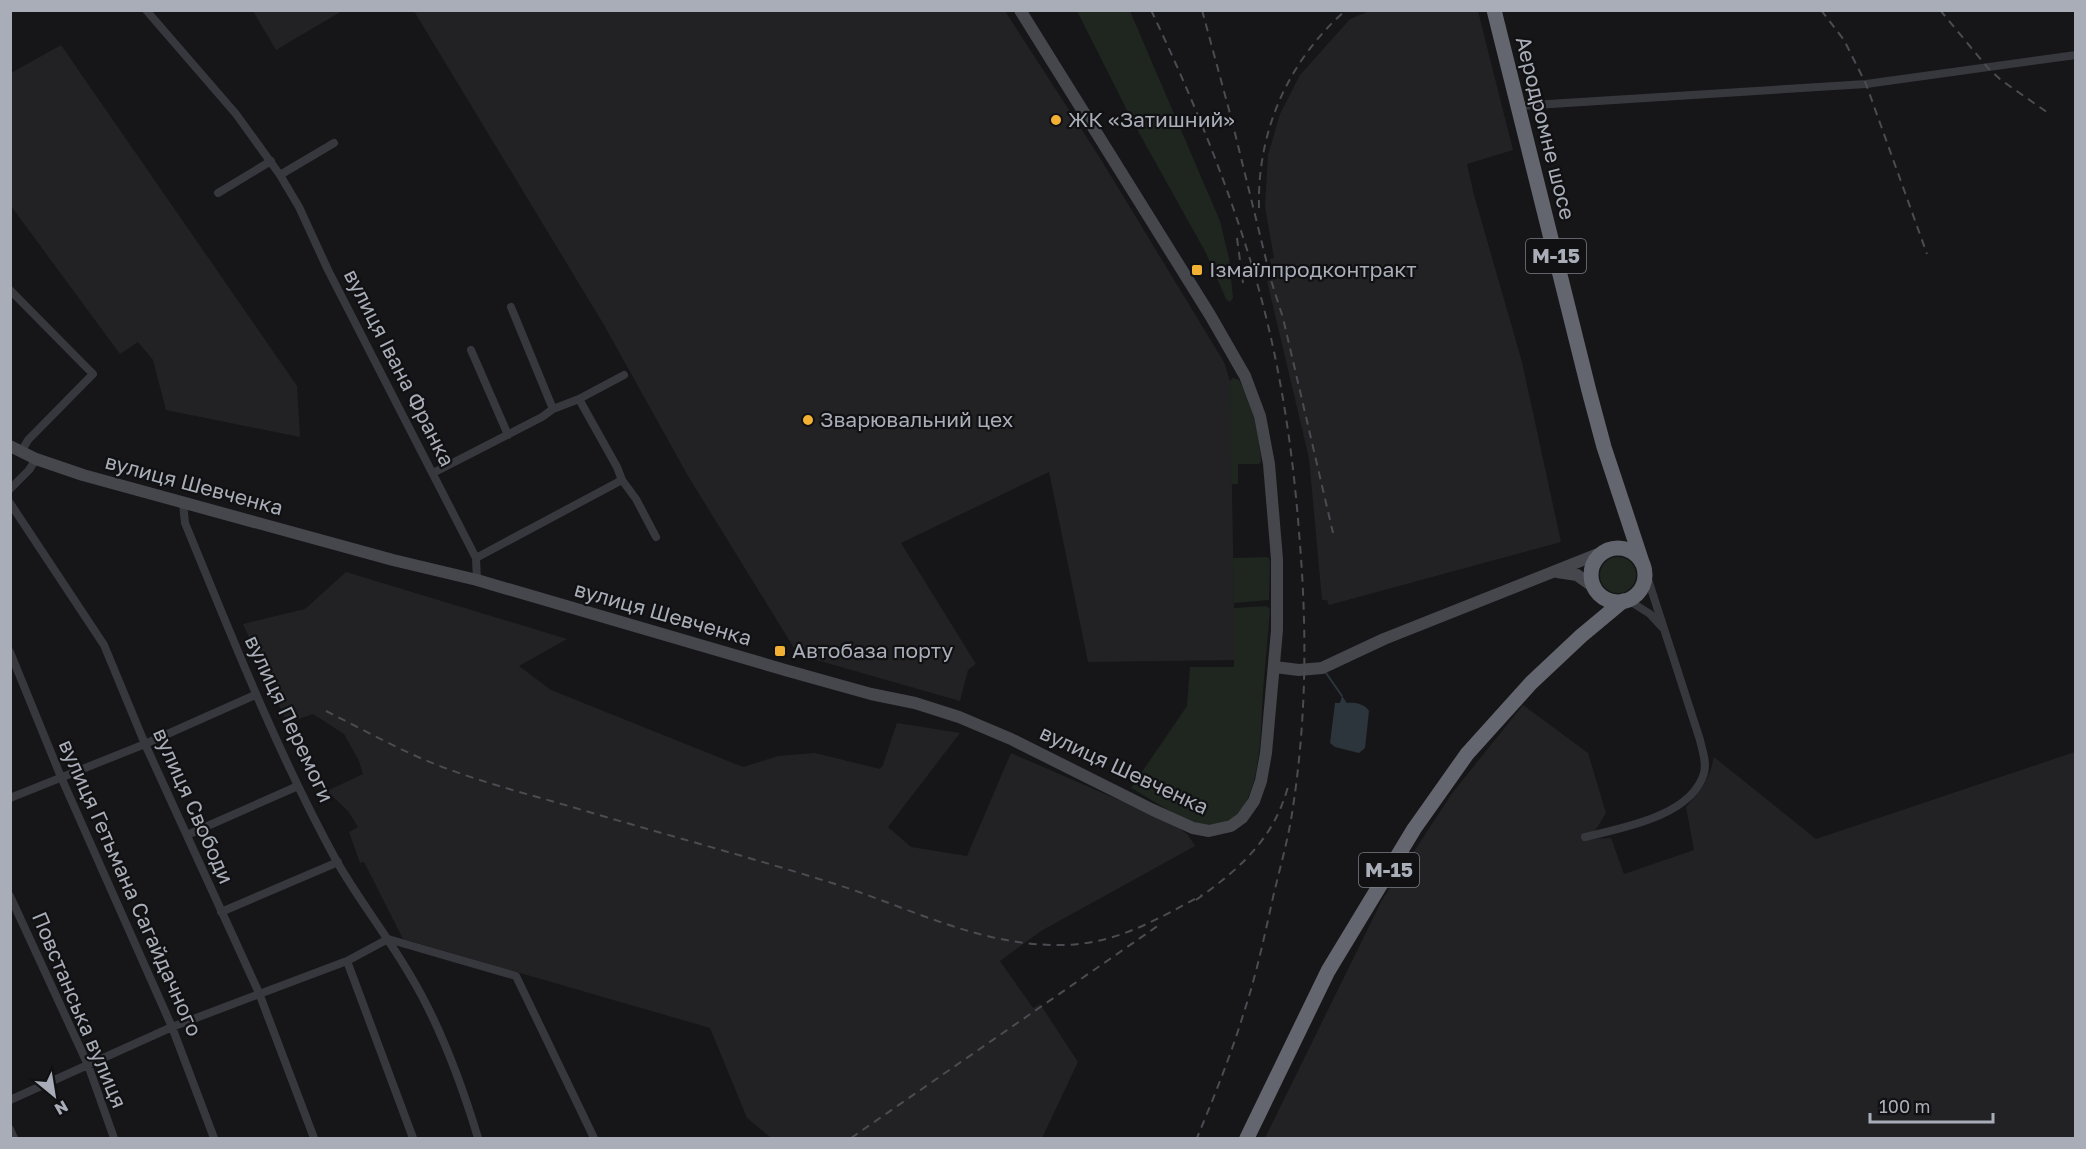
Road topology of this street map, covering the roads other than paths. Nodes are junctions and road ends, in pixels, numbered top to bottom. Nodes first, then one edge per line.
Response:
1 (147, 10) edge
2 (1020, 10) edge
3 (1494, 10) edge
4 (2076, 55) edge
5 (1518, 106) junction
6 (334, 143) dead end
7 (271, 161) junction
8 (280, 175) junction
9 (218, 193) dead end
10 (10, 290) edge
11 (511, 307) dead end
12 (471, 350) dead end
13 (624, 375) dead end
14 (579, 399) junction
15 (553, 409) junction
16 (508, 435) junction
17 (16, 449) edge
18 (36, 459) junction
19 (433, 473) junction
20 (622, 480) junction
21 (10, 489) edge
22 (1621, 500) junction
23 (10, 503) edge
24 (183, 503) junction
25 (656, 537) dead end
26 (1606, 550) junction
27 (476, 558) junction
28 (1644, 567) junction
29 (1547, 574) junction
30 (477, 580) junction
31 (1594, 588) junction
32 (1625, 601) junction
33 (1666, 634) junction
34 (1581, 636) junction
35 (10, 652) edge
36 (1275, 667) junction
37 (255, 695) junction
38 (145, 744) junction
39 (61, 777) junction
40 (298, 786) junction
41 (10, 798) edge
42 (187, 835) junction
43 (1585, 837) dead end
44 (338, 862) junction
45 (10, 896) edge
46 (221, 912) junction
47 (388, 939) junction
48 (347, 961) junction
49 (259, 993) junction
50 (172, 1027) junction
51 (88, 1065) junction
52 (10, 1100) edge
53 (10, 1129) edge
54 (14, 1138) edge
55 (114, 1138) edge
56 (214, 1138) edge
57 (314, 1138) edge
58 (413, 1138) edge
59 (478, 1138) edge
60 (594, 1138) edge
61 (1247, 1138) edge

1 - 7 street, вулиця Івана Франка
2 - 36 main road, вулиця Шевченка
3 - 5 highway, Аеродромне шосе / М-15
4 - 5 street
5 - 22 highway, Аеродромне шосе / М-15
6 - 8 street
7 - 8 street, вулиця Івана Франка
7 - 9 street
8 - 19 street, вулиця Івана Франка
10 - 17 street
11 - 15 street
12 - 16 street
13 - 14 street
14 - 15 street
14 - 20 street
15 - 16 street
16 - 19 street
17 - 18 main road, вулиця Шевченка
18 - 21 street
18 - 24 main road, вулиця Шевченка
19 - 27 street, вулиця Івана Франка
20 - 25 street
20 - 27 street
22 - 26 highway, Аеродромне шосе / М-15
22 - 28 highway, Аеродромне шосе / М-15
23 - 38 street, вулиця Свободи
24 - 30 main road, вулиця Шевченка
24 - 37 street, вулиця Перемоги
26 - 28 highway
26 - 29 main road
26 - 31 highway, М-15
27 - 30 street, вулиця Івана Франка
28 - 32 highway, М-15
28 - 33 street, Аеродромне шосе
29 - 31 main road
29 - 36 main road
30 - 36 main road, вулиця Шевченка
31 - 32 highway
31 - 34 highway, М-15
32 - 33 street, Аеродромне шосе
32 - 34 highway, М-15
33 - 43 street, Аеродромне шосе
34 - 61 highway, М-15
35 - 39 street, вулиця Гетьмана Сагайдачного
37 - 38 street
37 - 40 street, вулиця Перемоги
38 - 39 street
38 - 42 street, вулиця Свободи
39 - 41 street
39 - 50 street, вулиця Гетьмана Сагайдачного
40 - 42 street
40 - 44 street, вулиця Перемоги
42 - 46 street, вулиця Свободи
44 - 46 street
44 - 47 street, вулиця Перемоги
45 - 51 street, Повстанська вулиця
46 - 49 street, вулиця Свободи
47 - 48 street
47 - 59 street, вулиця Перемоги
47 - 60 street
48 - 49 street
48 - 58 street
49 - 50 street
49 - 57 street, вулиця Свободи
50 - 51 street
50 - 56 street, вулиця Гетьмана Сагайдачного
51 - 52 street
51 - 55 street, Повстанська вулиця
53 - 54 street

